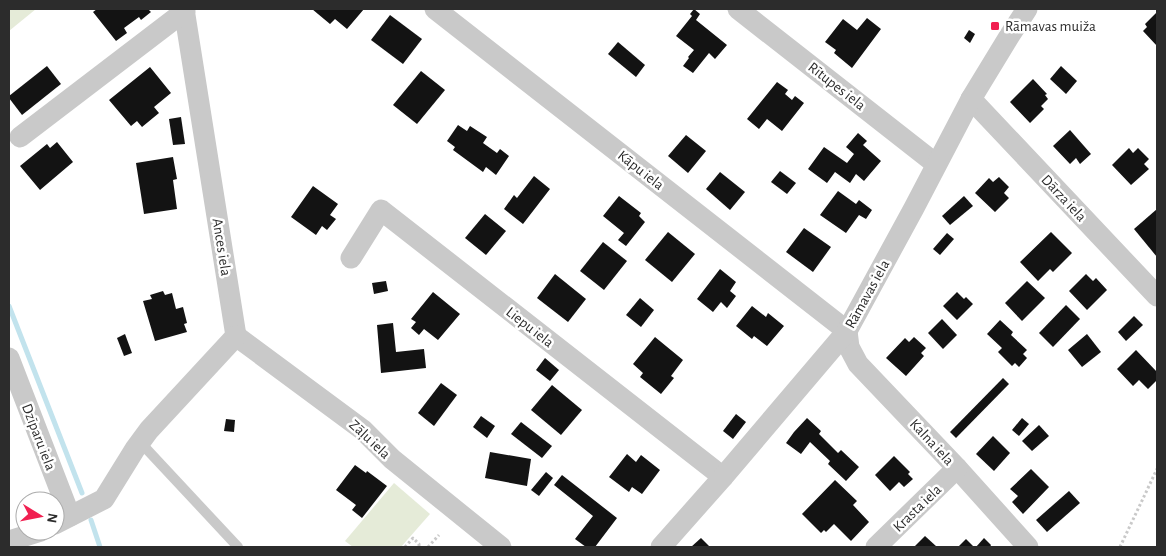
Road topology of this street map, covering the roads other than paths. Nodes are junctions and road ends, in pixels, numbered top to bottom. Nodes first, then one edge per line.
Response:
1 (435, 9) edge
2 (738, 9) edge
3 (1027, 9) edge
4 (184, 10) edge
5 (971, 99) junction
6 (20, 137) dead end
7 (936, 164) junction
8 (351, 258) dead end
9 (1157, 296) edge
10 (847, 331) junction
11 (236, 336) junction
12 (9, 358) edge
13 (137, 445) junction
14 (957, 468) junction
15 (723, 477) junction
16 (53, 491) edge
17 (65, 518) edge
18 (238, 547) edge
19 (501, 547) edge
20 (661, 547) edge
21 (876, 547) edge
22 (1028, 547) edge

1 - 10 street, Kāpu iela
2 - 7 street, Rītupes iela
3 - 5 street, Rāmavas iela
4 - 6 street
4 - 11 street, Ances iela
5 - 7 street, Rāmavas iela
5 - 9 street, Dārza iela
7 - 10 street, Rāmavas iela
8 - 15 street, Liepu iela
10 - 14 street, Kalna iela
10 - 15 street, Rāmavas iela
11 - 13 street
11 - 19 street, Zāļu iela
12 - 16 street, Dzīparu iela
13 - 17 street
13 - 18 lane
14 - 21 street, Krasta iela
14 - 22 street, Kalna iela
15 - 20 street, Rāmavas iela

